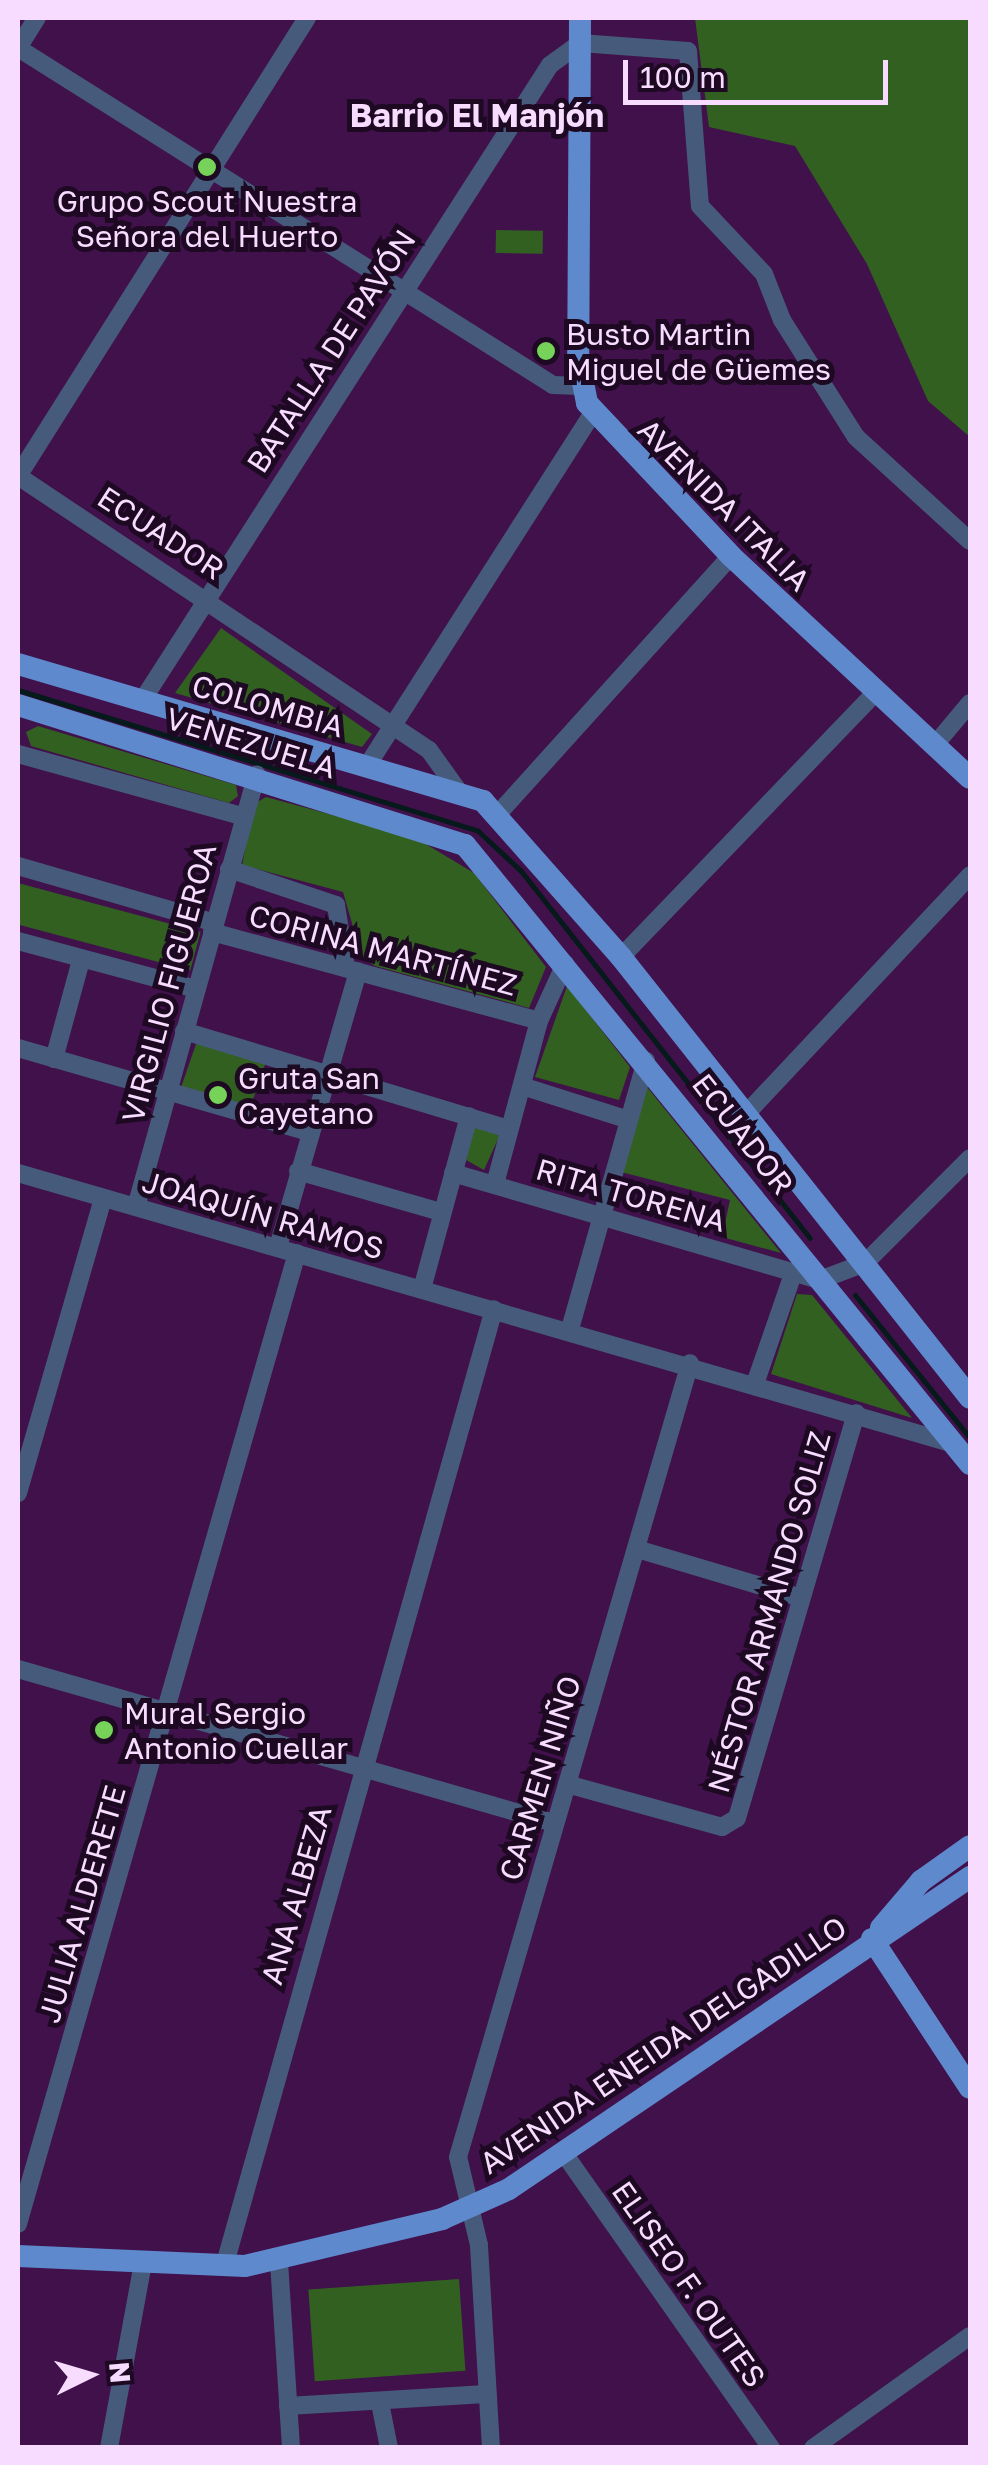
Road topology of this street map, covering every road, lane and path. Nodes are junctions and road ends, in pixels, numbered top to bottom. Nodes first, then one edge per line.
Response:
1 (37, 18) edge
2 (307, 18) edge
3 (580, 18) edge
4 (580, 43) junction
5 (18, 48) edge
6 (210, 171) junction
7 (401, 293) junction
8 (580, 386) junction
9 (593, 412) junction
10 (18, 476) edge
11 (970, 541) edge
12 (730, 556) junction
13 (206, 598) junction
14 (18, 664) edge
15 (875, 693) junction
16 (142, 702) junction
17 (970, 702) edge
18 (18, 705) edge
19 (396, 727) junction
20 (934, 746) junction
21 (18, 754) edge
22 (367, 766) junction
23 (257, 775) junction
24 (970, 778) edge
25 (457, 789) junction
26 (242, 816) junction
27 (497, 816) junction
28 (465, 846) joint
29 (18, 866) edge
30 (229, 869) junction
31 (970, 875) edge
32 (213, 927) junction
33 (18, 941) edge
34 (621, 957) junction
35 (81, 960) junction
36 (566, 964) junction
37 (352, 969) junction
38 (196, 988) junction
39 (540, 1020) junction
40 (184, 1031) junction
41 (18, 1048) edge
42 (54, 1059) junction
43 (646, 1061) junction
44 (328, 1075) junction
45 (522, 1086) junction
46 (169, 1090) junction
47 (745, 1115) junction
48 (469, 1116) junction
49 (626, 1120) junction
50 (510, 1128) junction
51 (309, 1132) junction
52 (969, 1162) edge
53 (298, 1171) junction
54 (18, 1173) edge
55 (453, 1173) junction
56 (495, 1184) junction
57 (103, 1198) junction
58 (136, 1207) junction
59 (442, 1212) junction
60 (601, 1214) junction
61 (278, 1247) junction
62 (298, 1253) junction
63 (864, 1263) junction
64 (794, 1270) junction
65 (820, 1280) junction
66 (422, 1289) junction
67 (494, 1308) junction
68 (570, 1329) junction
69 (690, 1363) junction
70 (756, 1382) junction
71 (970, 1398) edge
72 (856, 1413) junction
73 (954, 1444) junction
74 (970, 1464) edge
75 (18, 1493) edge
76 (637, 1548) junction
77 (800, 1598) junction
78 (18, 1670) edge
79 (166, 1713) junction
80 (361, 1768) junction
81 (567, 1784) junction
82 (554, 1824) junction
83 (970, 1846) edge
84 (970, 1877) edge
85 (872, 1938) junction
86 (970, 2088) edge
87 (563, 2152) junction
88 (465, 2210) junction
89 (18, 2224) edge
90 (18, 2256) edge
91 (279, 2262) junction
92 (224, 2267) junction
93 (142, 2268) junction
94 (970, 2336) edge
95 (486, 2394) junction
96 (380, 2402) junction
97 (288, 2406) junction
98 (110, 2448) edge
99 (291, 2448) edge
100 (389, 2448) edge
101 (491, 2448) edge
102 (771, 2448) edge
103 (813, 2448) edge

1 - 5 street
2 - 6 street
3 - 4 main road
4 - 7 street, BATALLA DE PAVÓN
4 - 8 main road
4 - 11 street
5 - 6 street
6 - 7 street
6 - 10 street
7 - 8 street
7 - 13 street, BATALLA DE PAVÓN
8 - 9 main road, AVENIDA ITALIA
9 - 12 main road, AVENIDA ITALIA
9 - 19 street
10 - 13 street, ECUADOR
12 - 15 main road, AVENIDA ITALIA
12 - 27 street
13 - 16 street, BATALLA DE PAVÓN
13 - 19 street, ECUADOR
14 - 16 main road, COLOMBIA
15 - 20 main road, AVENIDA ITALIA
15 - 34 street
16 - 22 main road, COLOMBIA
17 - 20 street
18 - 23 main road, VENEZUELA
19 - 22 street
19 - 25 street, ECUADOR
20 - 24 main road, AVENIDA ITALIA
21 - 26 street
22 - 25 main road, COLOMBIA
23 - 26 street, VIRGILIO FIGUEROA
23 - 28 main road, VENEZUELA
25 - 27 main road, COLOMBIA
26 - 30 street, VIRGILIO FIGUEROA
27 - 34 main road, ECUADOR
28 - 36 main road, ECUADOR
29 - 32 street, CORINA MARTÍNEZ
30 - 32 street, VIRGILIO FIGUEROA
30 - 37 street
31 - 47 street
32 - 37 street, CORINA MARTÍNEZ
32 - 38 street, VIRGILIO FIGUEROA
33 - 35 street
34 - 47 main road, ECUADOR
35 - 38 street
35 - 42 street
36 - 39 street
36 - 43 main road, ECUADOR
37 - 39 street, CORINA MARTÍNEZ
37 - 44 street
38 - 40 street, VIRGILIO FIGUEROA
39 - 45 street
40 - 44 street
40 - 46 street, VIRGILIO FIGUEROA
41 - 42 street
42 - 46 street
43 - 49 street
43 - 65 main road, ECUADOR
44 - 48 street
44 - 51 street
45 - 49 street
45 - 50 street
46 - 51 street
46 - 58 street, VIRGILIO FIGUEROA
47 - 63 main road, ECUADOR
48 - 50 street
48 - 55 street
49 - 60 street
50 - 56 street
51 - 53 street
52 - 63 street
53 - 59 street
53 - 61 street
54 - 57 street, JOAQUÍN RAMOS
55 - 56 street, RITA TORENA
55 - 59 street
56 - 60 street, RITA TORENA
57 - 58 street, JOAQUÍN RAMOS
57 - 75 street
58 - 61 street, JOAQUÍN RAMOS
59 - 66 street
60 - 64 street, RITA TORENA
60 - 68 street
61 - 62 street, JOAQUÍN RAMOS
62 - 66 street, JOAQUÍN RAMOS
62 - 79 street, JULIA ALDERETE
63 - 65 street
63 - 71 main road, ECUADOR
64 - 65 street, RITA TORENA
64 - 70 street
65 - 73 main road, ECUADOR
66 - 67 street, JOAQUÍN RAMOS
67 - 68 street, JOAQUÍN RAMOS
67 - 80 street, ANA ALBEZA
68 - 69 street, JOAQUÍN RAMOS
69 - 70 street, JOAQUÍN RAMOS
69 - 76 street, CARMEN NIÑO
70 - 72 street, JOAQUÍN RAMOS
72 - 73 street, JOAQUÍN RAMOS
72 - 77 street, NÉSTOR ARMANDO SOLIZ
73 - 74 main road, ECUADOR
76 - 77 street
76 - 81 street, CARMEN NIÑO
77 - 81 street, NÉSTOR ARMANDO SOLIZ
78 - 79 street
79 - 80 street
79 - 89 street, JULIA ALDERETE
80 - 82 street
80 - 92 street, ANA ALBEZA
81 - 82 street, CARMEN NIÑO
82 - 88 street, CARMEN NIÑO
83 - 85 main road, AVENIDA ENEIDA DELGADILLO
84 - 85 main road, AVENIDA ENEIDA DELGADILLO
85 - 86 main road
85 - 87 main road, AVENIDA ENEIDA DELGADILLO
87 - 88 main road, AVENIDA ENEIDA DELGADILLO
87 - 102 street, ELISEO F. OUTES
88 - 91 main road, AVENIDA ENEIDA DELGADILLO
88 - 95 street, CARMEN NIÑO
90 - 93 main road, AVENIDA ENEIDA DELGADILLO
91 - 92 main road, AVENIDA ENEIDA DELGADILLO
91 - 97 street
92 - 93 main road, AVENIDA ENEIDA DELGADILLO
93 - 98 street
94 - 103 street
95 - 96 street
95 - 101 street, CARMEN NIÑO
96 - 97 street
96 - 100 street
97 - 99 street

